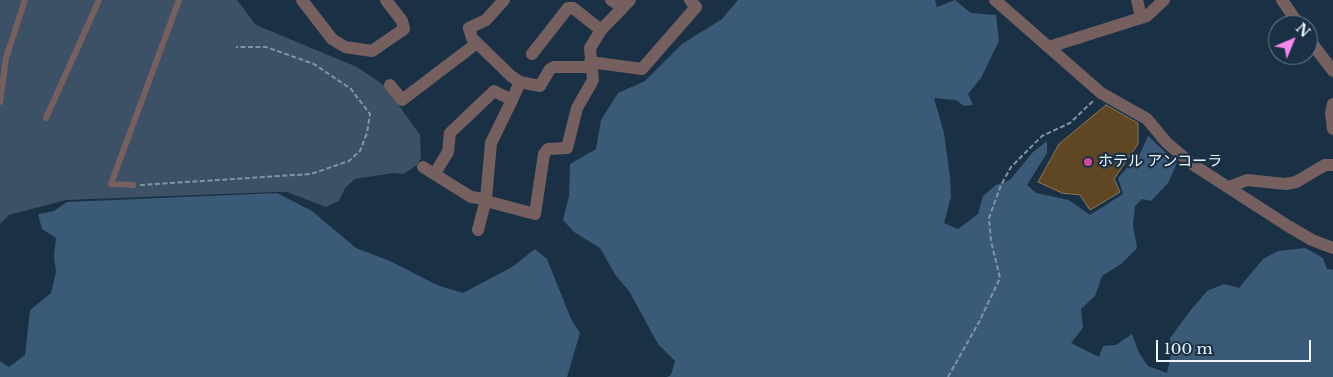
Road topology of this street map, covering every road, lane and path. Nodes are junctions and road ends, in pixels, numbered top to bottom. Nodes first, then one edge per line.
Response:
1 (24, 0) edge
2 (99, 0) edge
3 (179, 0) edge
4 (302, 0) edge
5 (386, 0) edge
6 (504, 0) edge
7 (690, 0) edge
8 (995, 0) edge
9 (1137, 0) edge
10 (1164, 0) edge
11 (1282, 0) edge
12 (621, 2) edge
13 (1292, 15) edge
14 (1141, 17) junction
15 (601, 30) junction
16 (477, 44) junction
17 (236, 47) dead end
18 (1049, 47) junction
19 (1318, 51) edge
20 (532, 54) dead end
21 (590, 65) junction
22 (1333, 71) edge
23 (520, 82) junction
24 (390, 85) dead end
25 (1101, 93) junction
26 (512, 100) junction
27 (0, 102) edge
28 (1333, 104) edge
29 (46, 118) dead end
30 (1333, 129) edge
31 (1332, 162) edge
32 (423, 167) dead end
33 (434, 173) junction
34 (133, 185) joint
35 (1229, 187) junction
36 (486, 199) junction
37 (478, 230) dead end
38 (1333, 248) edge
39 (948, 377) edge

1 - 27 lane
2 - 29 lane
3 - 34 lane
4 - 5 street
6 - 16 street
7 - 21 street
8 - 18 street
9 - 14 street
10 - 14 street
11 - 13 street
12 - 15 street
14 - 18 street
15 - 20 street
15 - 21 street
16 - 23 street
16 - 24 street
17 - 34 path
18 - 25 street
19 - 22 street
21 - 23 street
21 - 36 street
23 - 26 street
25 - 35 street
25 - 39 path
26 - 33 street
26 - 36 street
28 - 30 street
31 - 35 street
32 - 33 street
33 - 36 street
35 - 38 street
36 - 37 street

